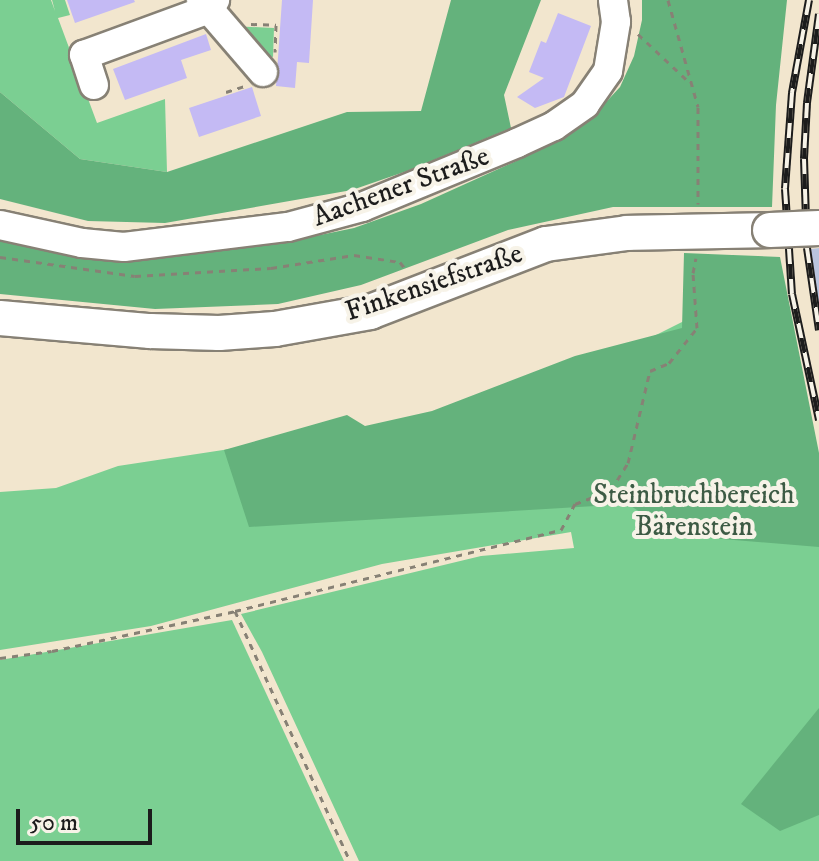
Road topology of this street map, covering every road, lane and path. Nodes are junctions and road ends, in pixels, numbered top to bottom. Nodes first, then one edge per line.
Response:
1 (613, 0) edge
2 (668, 0) edge
3 (208, 3) edge
4 (241, 24) dead end
5 (637, 33) dead end
6 (269, 64) joint
7 (690, 83) junction
8 (94, 85) dead end
9 (0, 225) edge
10 (819, 228) edge
11 (700, 231) junction
12 (271, 268) dead end
13 (413, 279) dead end
14 (0, 318) edge
15 (235, 611) junction
16 (0, 658) edge
17 (350, 861) edge

1 - 9 street, Aachener Straße
2 - 7 path
3 - 6 street
3 - 8 street
4 - 6 path
5 - 7 path
7 - 11 path
10 - 11 main road, Finkensiefstraße, bridge
11 - 14 main road, Finkensiefstraße
11 - 15 path
12 - 13 path
15 - 16 path
15 - 17 path

